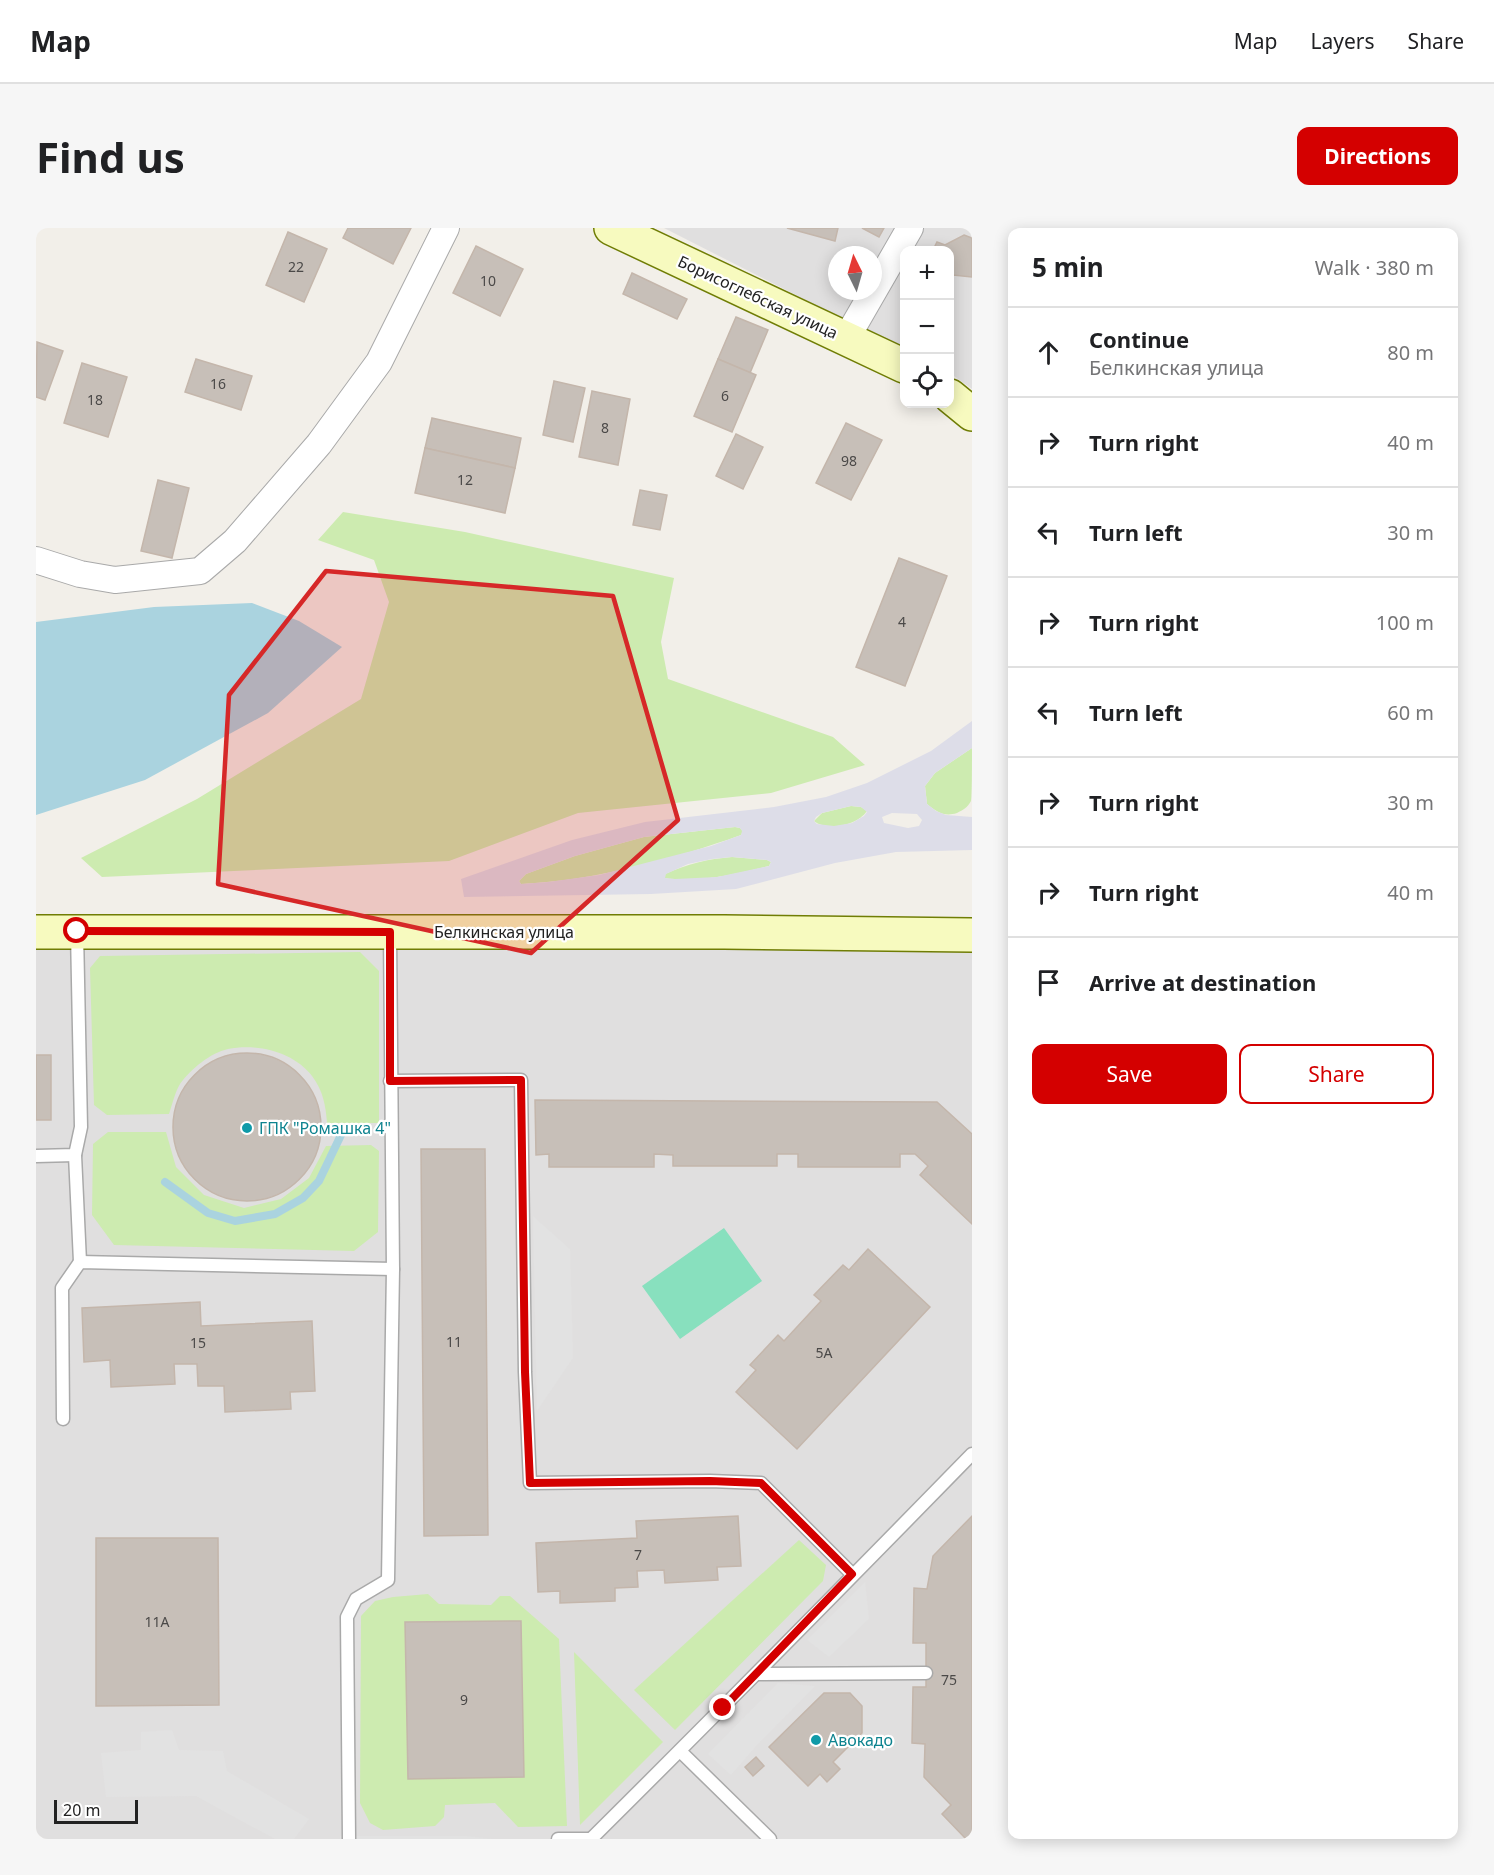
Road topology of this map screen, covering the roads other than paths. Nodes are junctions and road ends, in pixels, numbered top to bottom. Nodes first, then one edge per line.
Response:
1 (446, 228) edge
2 (611, 228) edge
3 (910, 228) edge
4 (846, 339) junction
5 (900, 364) edge
6 (954, 399) edge
7 (972, 414) edge
8 (36, 560) edge
9 (77, 931) junction
10 (36, 932) edge
11 (390, 932) junction
12 (972, 935) edge
13 (390, 1081) junction
14 (75, 1155) junction
15 (36, 1156) edge
16 (80, 1263) junction
17 (393, 1269) junction
18 (63, 1419) dead end
19 (972, 1454) edge
20 (852, 1574) junction
21 (926, 1673) dead end
22 (757, 1674) junction
23 (680, 1751) junction
24 (349, 1839) edge
25 (558, 1839) edge
26 (591, 1839) edge
27 (770, 1839) edge

1 - 8 street
2 - 4 street, Борисоглебская улица
3 - 4 street
4 - 5 street, Борисоглебская улица
6 - 7 street
9 - 10 street, Белкинская улица
9 - 11 street, Белкинская улица
9 - 14 lane
11 - 12 street, Белкинская улица
11 - 13 lane
13 - 17 lane
13 - 20 lane
14 - 15 lane
14 - 16 lane
16 - 17 lane
16 - 18 lane
17 - 24 lane
19 - 20 lane
20 - 22 lane
21 - 22 lane
22 - 23 lane
23 - 26 lane
23 - 27 lane
25 - 26 lane

